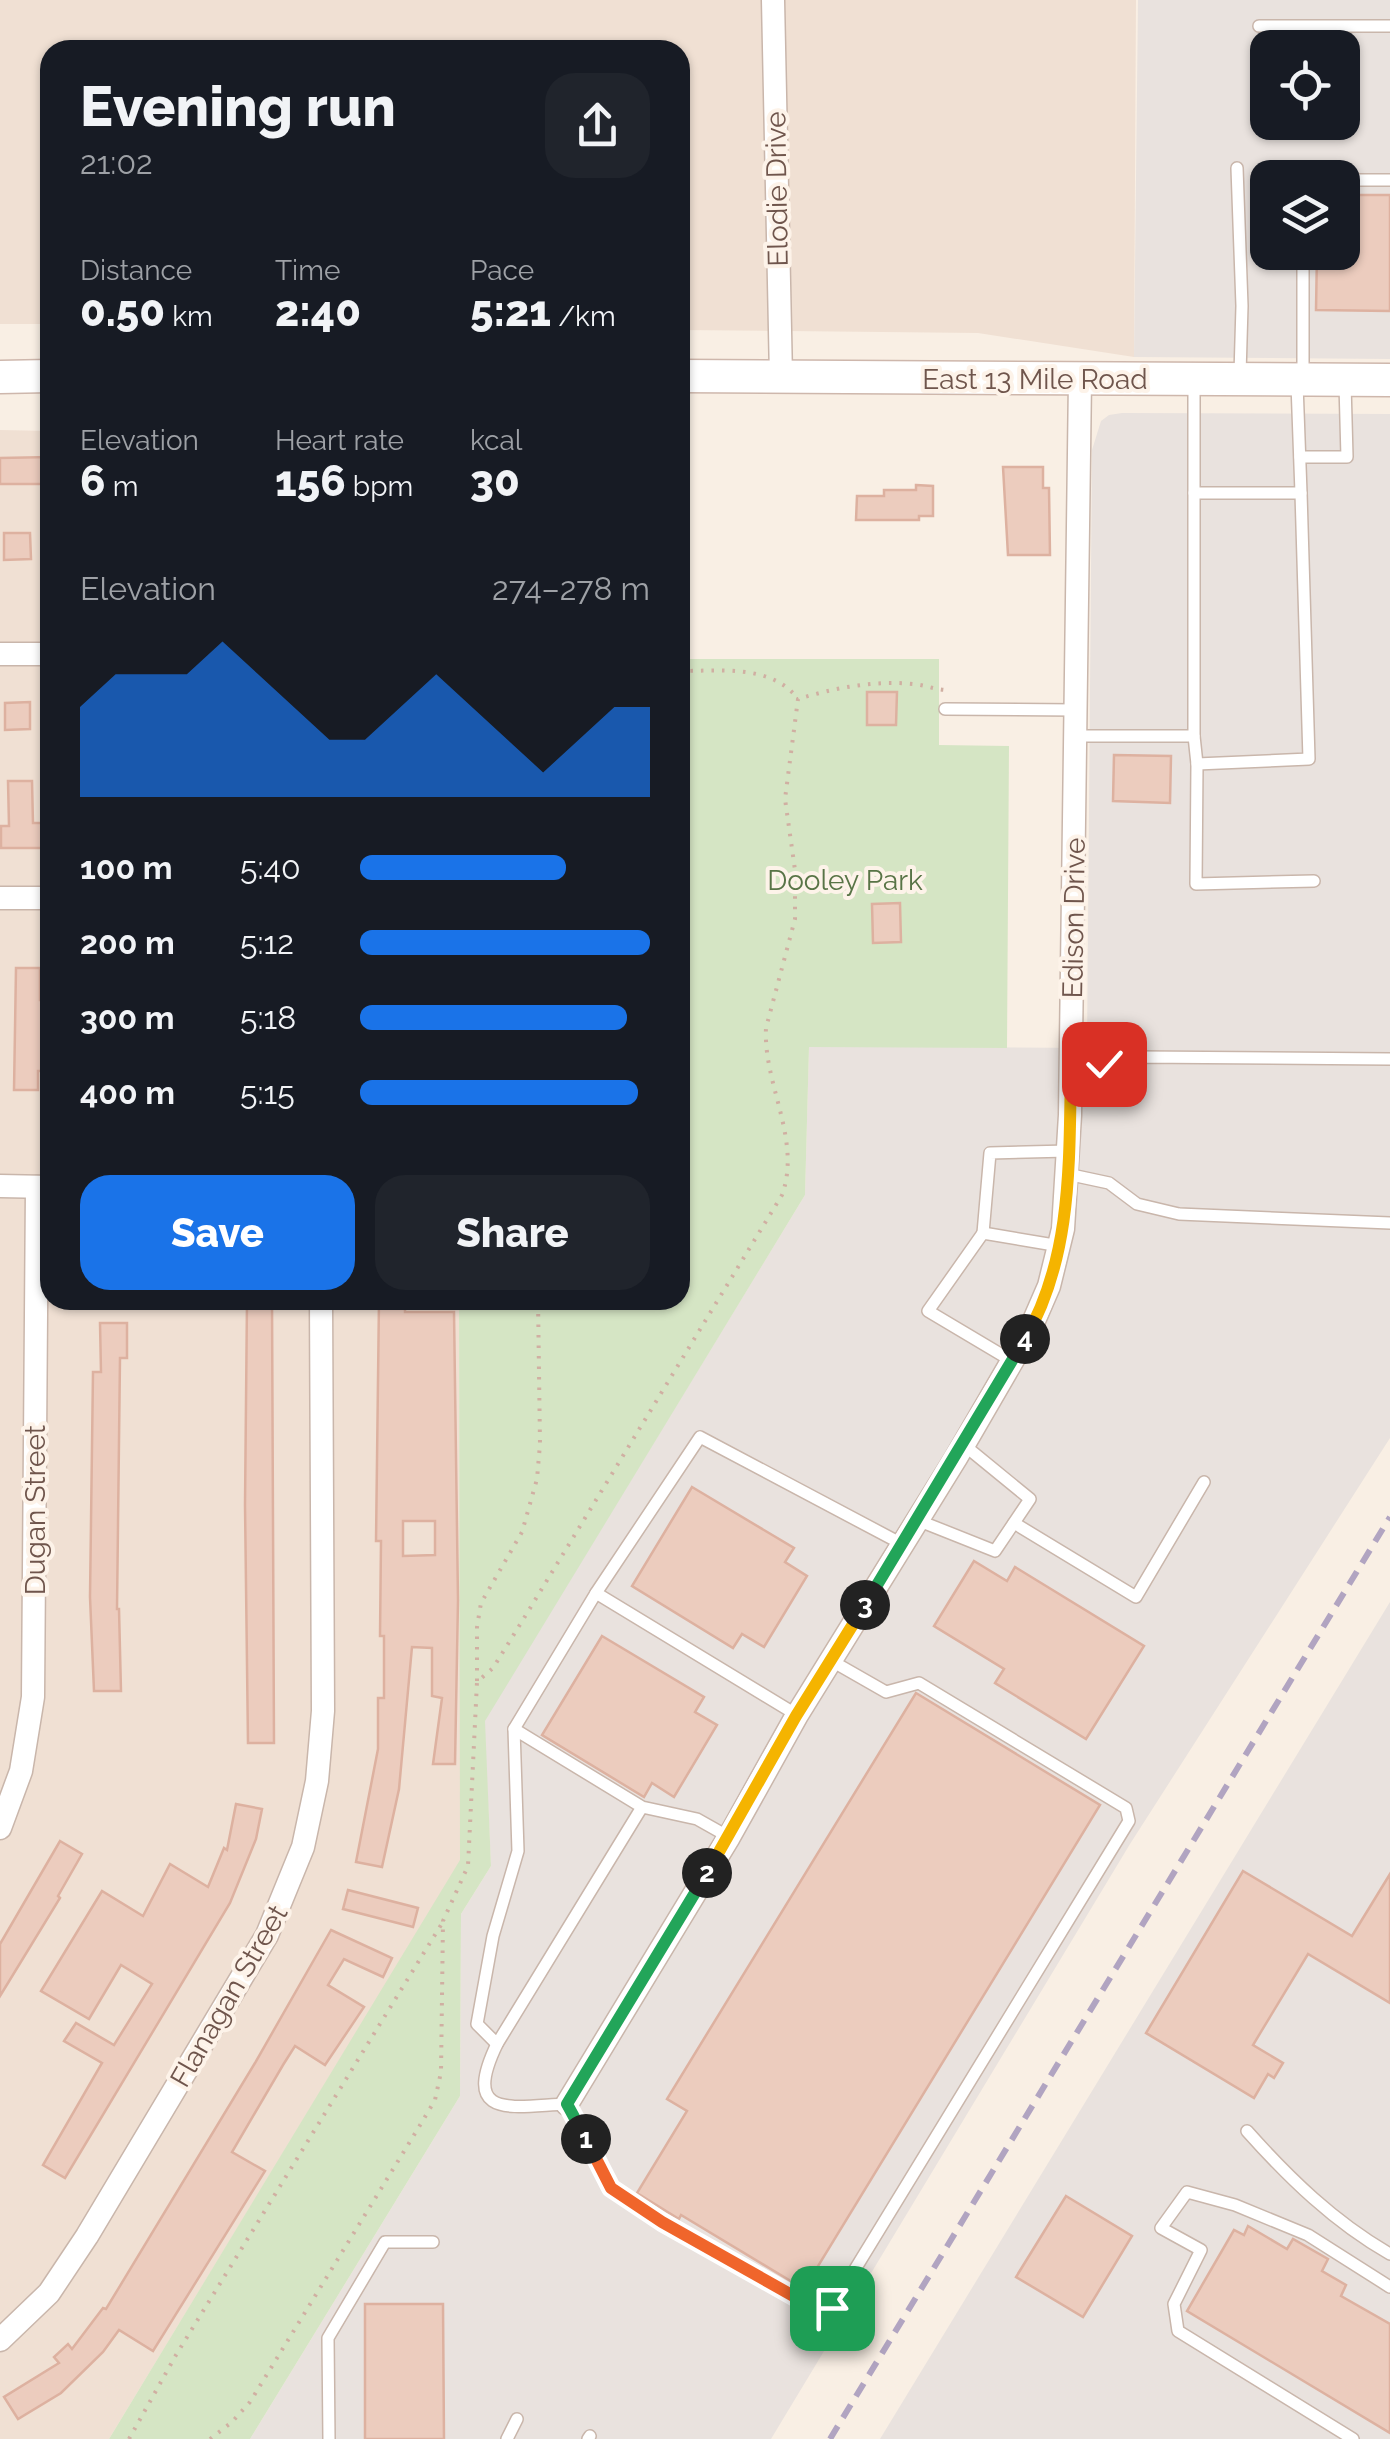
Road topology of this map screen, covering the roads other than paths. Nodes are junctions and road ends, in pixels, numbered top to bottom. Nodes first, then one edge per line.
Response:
1 (773, 0) edge
2 (1259, 26) dead end
3 (1390, 26) edge
4 (1237, 168) dead end
5 (1360, 180) edge
6 (1390, 180) edge
7 (1303, 270) edge
8 (0, 376) edge
9 (40, 376) edge
10 (690, 376) edge
11 (781, 378) junction
12 (1080, 379) junction
13 (1194, 380) junction
14 (1240, 380) junction
15 (1300, 380) junction
16 (1345, 380) junction
17 (1390, 380) edge
18 (1300, 457) junction
19 (1194, 493) junction
20 (1301, 493) junction
21 (0, 654) edge
22 (40, 654) edge
23 (945, 709) road end
24 (1078, 710) junction
25 (1078, 736) junction
26 (1194, 736) junction
27 (1198, 764) junction
28 (1314, 881) dead end
29 (0, 898) edge
30 (40, 898) edge
31 (1390, 1060) edge
32 (1071, 1067) junction
33 (1068, 1162) junction
34 (0, 1186) edge
35 (40, 1187) edge
36 (1390, 1223) edge
37 (983, 1233) junction
38 (1060, 1246) junction
39 (41, 1310) edge
40 (321, 1310) edge
41 (1012, 1361) junction
42 (963, 1444) junction
43 (1204, 1482) dead end
44 (917, 1520) junction
45 (1014, 1523) junction
46 (902, 1544) junction
47 (596, 1593) junction
48 (830, 1660) junction
49 (796, 1716) junction
50 (514, 1729) junction
51 (642, 1807) junction
52 (0, 1828) edge
53 (729, 1837) junction
54 (497, 2044) junction
55 (567, 2104) junction
56 (1247, 2131) dead end
57 (433, 2242) dead end
58 (1390, 2254) edge
59 (1390, 2286) edge
60 (0, 2340) edge
61 (516, 2419) dead end
62 (328, 2439) edge
63 (507, 2439) edge
64 (1353, 2439) edge

1 - 11 street, Elodie Drive
2 - 3 lane
4 - 14 lane
5 - 6 lane
7 - 15 lane
8 - 9 main road
10 - 11 main road, East 13 Mile Road
11 - 12 main road, East 13 Mile Road
12 - 13 main road, East 13 Mile Road
12 - 24 street, Edison Drive
13 - 14 main road, East 13 Mile Road
13 - 19 lane
14 - 15 main road, East 13 Mile Road
15 - 16 main road, East 13 Mile Road
15 - 18 lane
16 - 17 main road, East 13 Mile Road
16 - 18 lane
18 - 20 lane
19 - 20 lane
19 - 26 lane
20 - 27 lane
21 - 22 street
23 - 24 lane
24 - 25 street, Edison Drive
25 - 26 lane
25 - 32 street, Edison Drive
26 - 27 lane
27 - 28 lane
29 - 30 street
31 - 32 lane
32 - 33 street, Edison Drive
33 - 36 lane
33 - 37 lane
33 - 38 street, Edison Drive
34 - 35 street
37 - 38 lane
37 - 41 lane
38 - 41 street, Edison Drive
39 - 52 street, Dugan Street
40 - 60 street, Flanagan Street
41 - 42 street, Edison Drive
42 - 44 street, Edison Drive
42 - 45 lane
43 - 45 lane
44 - 45 lane
44 - 46 street, Edison Drive
46 - 47 lane
46 - 48 street, Edison Drive
47 - 49 lane
47 - 50 lane
48 - 49 street, Edison Drive
48 - 55 lane
49 - 53 street, Edison Drive
50 - 51 lane
50 - 54 lane
51 - 53 lane
51 - 54 lane
53 - 55 street, Edison Drive
54 - 55 lane
56 - 58 lane
57 - 62 lane
59 - 64 lane
61 - 63 lane

